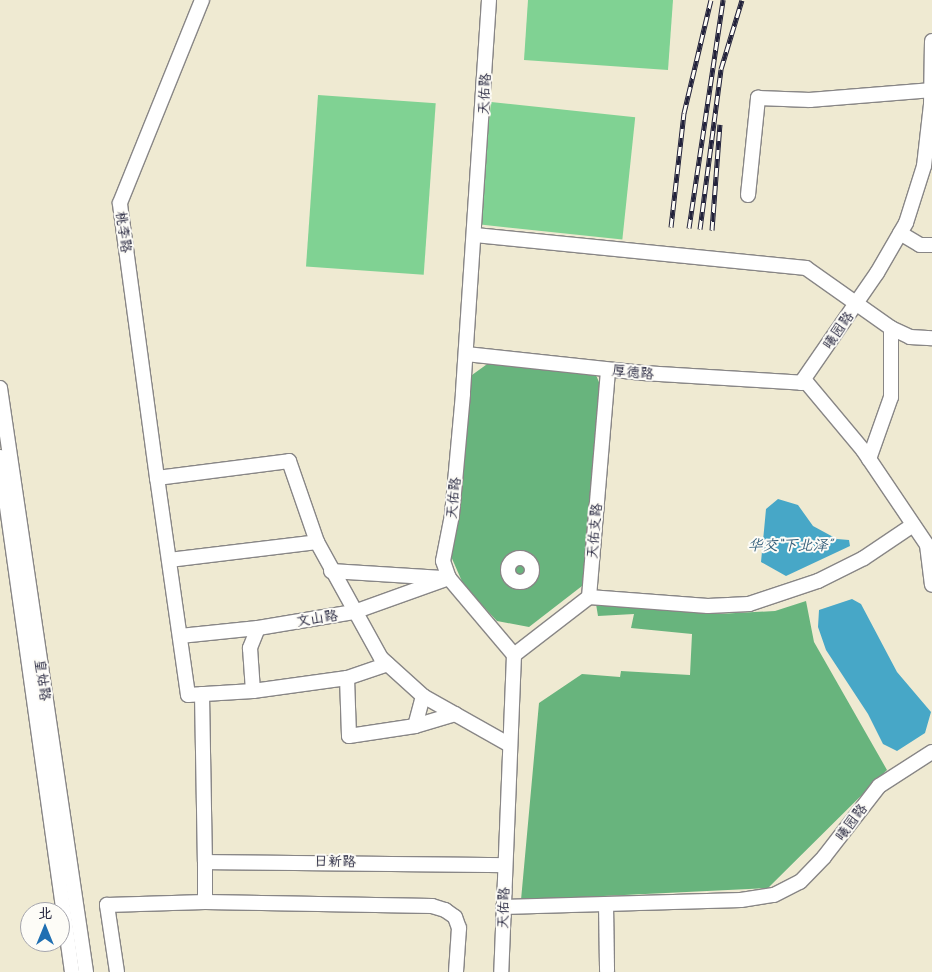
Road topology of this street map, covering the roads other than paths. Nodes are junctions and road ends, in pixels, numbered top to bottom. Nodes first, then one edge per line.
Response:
1 (202, 0) edge
2 (489, 0) edge
3 (932, 41) edge
4 (932, 90) edge
5 (748, 195) dead end
6 (900, 233) junction
7 (475, 235) junction
8 (932, 246) edge
9 (856, 304) junction
10 (891, 328) junction
11 (932, 338) edge
12 (466, 354) junction
13 (608, 370) junction
14 (801, 383) junction
15 (0, 388) edge
16 (0, 457) edge
17 (870, 460) junction
18 (157, 478) junction
19 (913, 525) junction
20 (317, 542) junction
21 (169, 560) junction
22 (331, 571) junction
23 (449, 578) junction
24 (932, 585) edge
25 (588, 597) junction
26 (354, 612) junction
27 (258, 628) junction
28 (180, 636) junction
29 (514, 655) junction
30 (388, 664) junction
31 (347, 678) junction
32 (253, 691) junction
33 (202, 694) junction
34 (423, 696) junction
35 (455, 714) junction
36 (415, 726) junction
37 (510, 745) junction
38 (932, 752) edge
39 (205, 862) junction
40 (505, 866) junction
41 (205, 902) junction
42 (606, 904) junction
43 (503, 907) junction
44 (607, 971) edge
45 (72, 972) edge
46 (86, 972) edge
47 (118, 972) edge
48 (456, 972) edge
49 (501, 972) edge

1 - 18 street, 桃李路
2 - 7 street, 天佑路
3 - 4 street, 曦园路
4 - 5 street
4 - 6 street, 曦园路
6 - 8 street
6 - 9 street, 曦园路
7 - 9 street
7 - 12 street, 天佑路
9 - 10 street
9 - 14 street, 曦园路
10 - 11 street
10 - 17 street
12 - 13 street, 厚德路
12 - 23 street, 天佑路
13 - 14 street, 厚德路
13 - 25 street, 天佑支路
14 - 17 street
15 - 46 street, 皇姑路
16 - 45 street, 皇姑路
17 - 19 street
18 - 20 street
18 - 21 street, 桃李路
19 - 24 street
19 - 25 street
20 - 21 street
20 - 22 street
21 - 28 street, 桃李路
22 - 23 street
22 - 26 street
23 - 26 street, 文山路
23 - 29 street, 天佑路
25 - 29 street
26 - 27 street, 文山路
26 - 30 street
27 - 28 street, 文山路
27 - 32 street
28 - 33 street, 桃李路
29 - 37 street, 天佑路
30 - 31 street
30 - 34 street
31 - 32 street
31 - 36 street
32 - 33 street
33 - 39 street
34 - 35 street
34 - 36 street
35 - 36 street
35 - 37 street
37 - 40 street, 天佑路
38 - 42 street, 曦园路
39 - 40 street, 日新路
39 - 41 street
40 - 43 street, 天佑路
41 - 47 street
41 - 48 street
42 - 43 street
42 - 44 street
43 - 49 street, 天佑路

